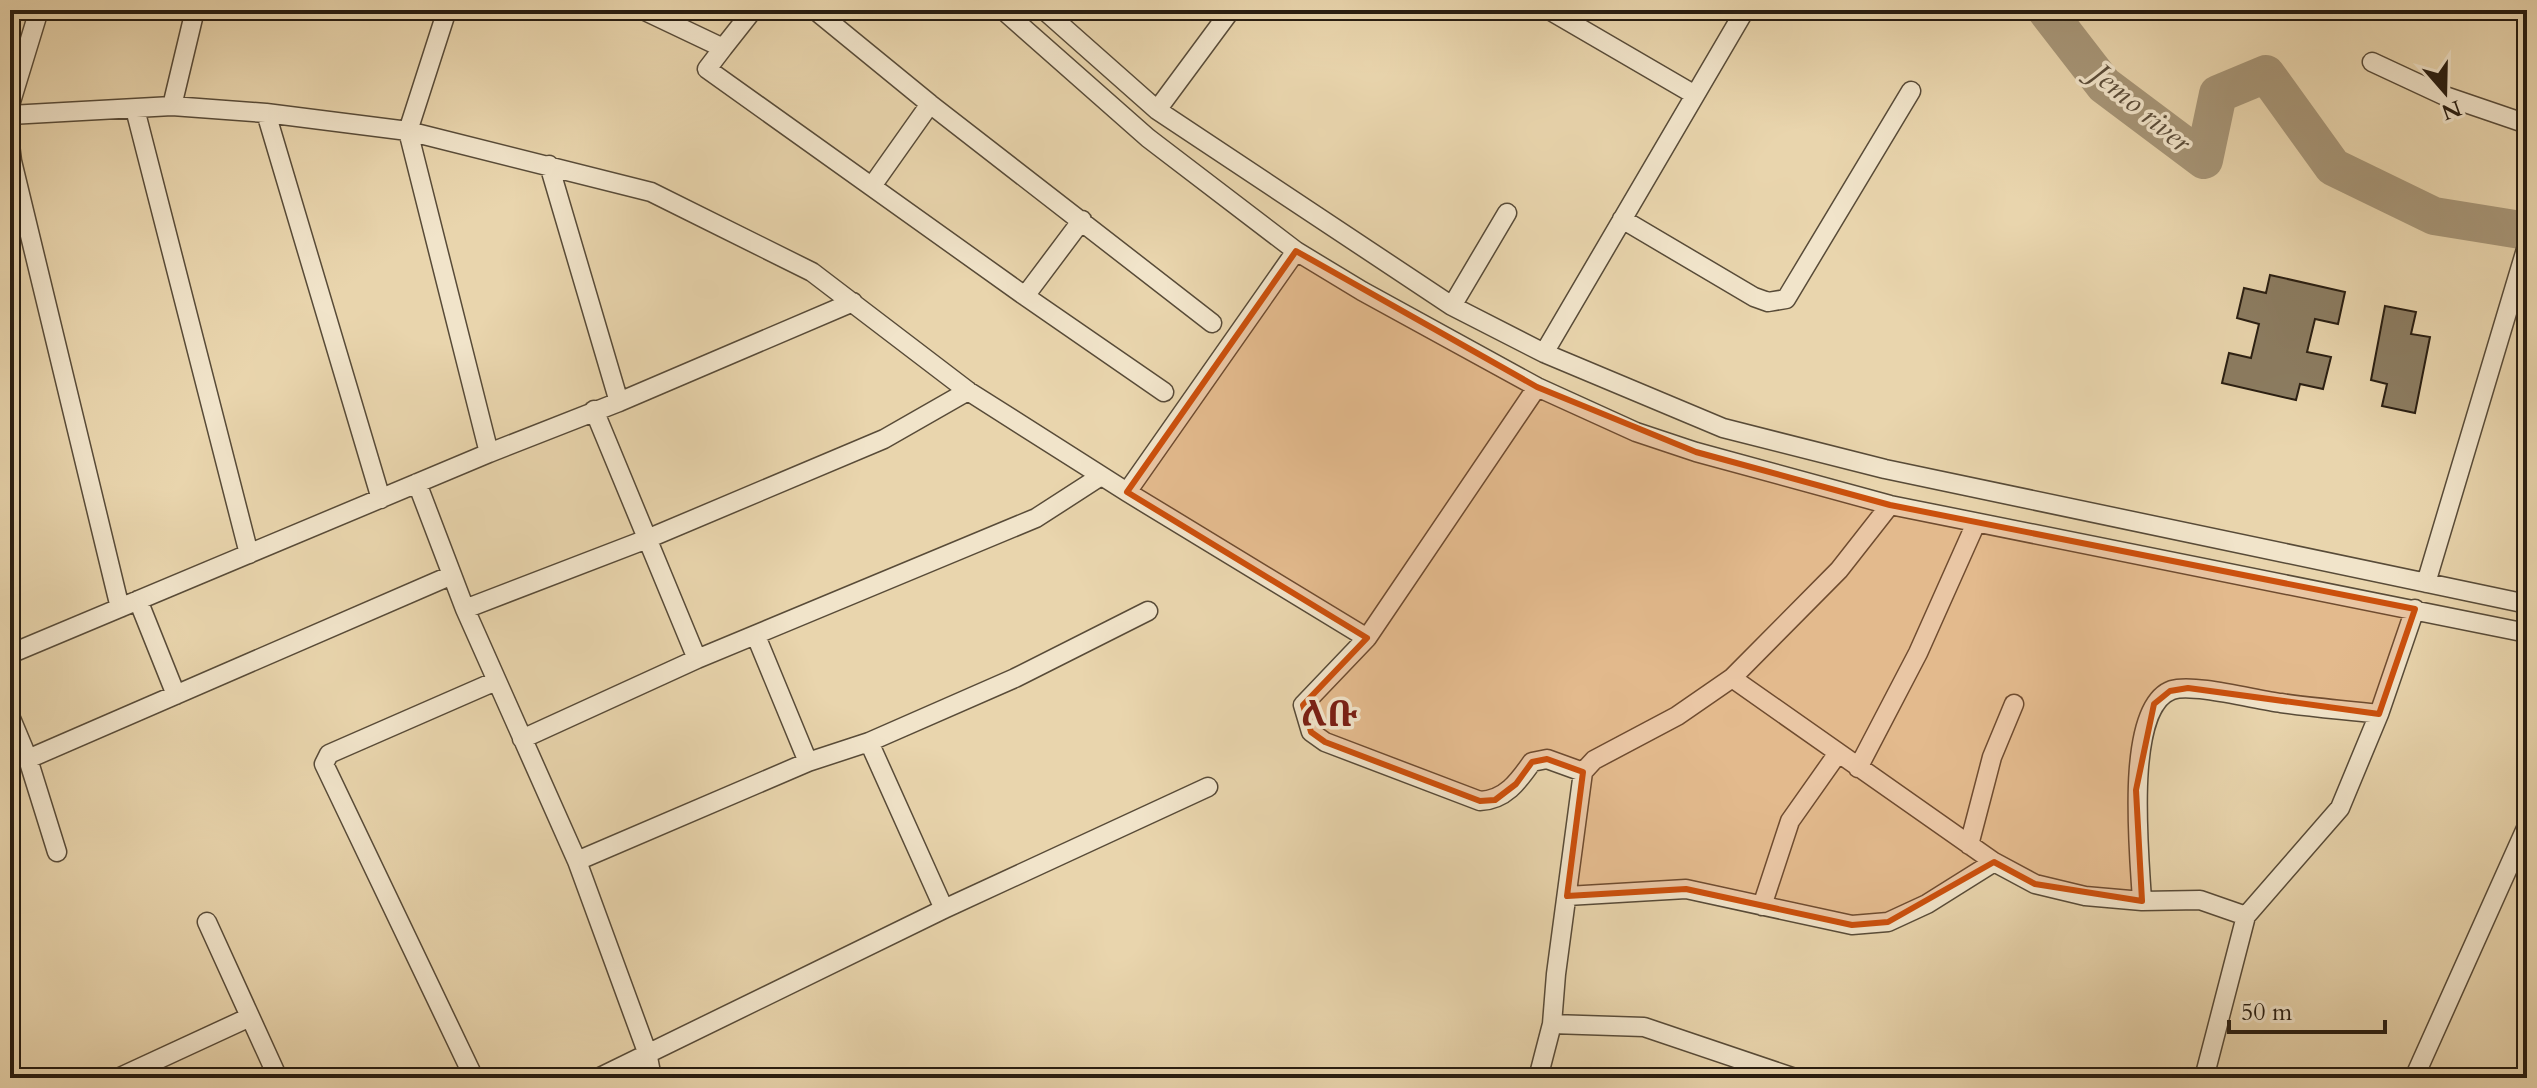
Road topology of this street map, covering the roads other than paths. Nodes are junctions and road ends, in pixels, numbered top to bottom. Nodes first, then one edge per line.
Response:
1 (39, 10) edge
2 (195, 10) edge
3 (447, 10) edge
4 (643, 10) edge
5 (753, 10) edge
6 (815, 10) edge
7 (1003, 10) edge
8 (1044, 10) edge
9 (1231, 10) edge
10 (1549, 10) edge
11 (1745, 10) edge
12 (723, 48) junction
13 (2372, 62) dead end
14 (1911, 91) dead end
15 (1695, 95) junction
16 (930, 104) junction
17 (10, 105) edge
18 (172, 106) junction
19 (135, 109) junction
20 (1157, 110) junction
21 (266, 113) junction
22 (10, 115) edge
23 (2527, 124) edge
24 (408, 131) junction
25 (10, 145) edge
26 (549, 165) junction
27 (872, 186) junction
28 (1507, 213) dead end
29 (1622, 219) junction
30 (1082, 220) junction
31 (2527, 246) edge
32 (1296, 251) junction
33 (1025, 296) junction
34 (853, 302) junction
35 (1452, 306) junction
36 (1212, 323) dead end
37 (1544, 353) junction
38 (1537, 387) junction
39 (968, 391) junction
40 (1164, 392) dead end
41 (619, 402) junction
42 (594, 410) junction
43 (489, 453) junction
44 (1101, 476) junction
45 (417, 483) junction
46 (1127, 492) junction
47 (381, 499) junction
48 (1890, 505) junction
49 (2102, 515) junction
50 (1976, 523) junction
51 (647, 539) junction
52 (2097, 546) junction
53 (249, 554) junction
54 (452, 575) junction
55 (2426, 583) junction
56 (129, 604) junction
57 (2527, 604) edge
58 (465, 609) junction
59 (2415, 609) junction
60 (1148, 611) dead end
61 (2527, 633) edge
62 (756, 636) junction
63 (1367, 638) junction
64 (10, 654) edge
65 (697, 659) junction
66 (1732, 678) junction
67 (496, 681) junction
68 (176, 695) junction
69 (2014, 704) dead end
70 (2379, 714) junction
71 (10, 716) edge
72 (522, 739) junction
73 (869, 742) junction
74 (1838, 753) junction
75 (28, 759) junction
76 (808, 762) junction
77 (1858, 768) junction
78 (1583, 772) junction
79 (1208, 787) dead end
80 (2527, 826) edge
81 (1969, 845) junction
82 (57, 852) dead end
83 (577, 861) junction
84 (1994, 862) junction
85 (1567, 896) junction
86 (2142, 901) junction
87 (1762, 906) junction
88 (944, 909) junction
89 (2246, 916) junction
90 (207, 922) dead end
91 (250, 1017) junction
92 (1552, 1024) junction
93 (647, 1052) junction
94 (118, 1078) edge
95 (278, 1078) edge
96 (474, 1078) edge
97 (598, 1078) edge
98 (652, 1078) edge
99 (1538, 1078) edge
100 (1795, 1078) edge
101 (2204, 1078) edge
102 (2414, 1078) edge

1 - 17 street
2 - 18 street
3 - 24 street
4 - 12 street
5 - 12 street
6 - 16 street
7 - 32 street
8 - 20 street
9 - 20 street
10 - 15 street
11 - 15 street
12 - 27 street
13 - 23 street
14 - 29 street
15 - 29 street
16 - 27 street
16 - 30 street
18 - 19 street
18 - 21 street
19 - 22 street
19 - 53 street
20 - 35 street
21 - 24 street
21 - 47 street
24 - 26 street
24 - 43 street
25 - 56 street
26 - 34 street
26 - 41 street
27 - 33 street
28 - 35 street
29 - 37 street
30 - 33 street
30 - 36 street
31 - 55 street
32 - 38 street
32 - 46 street
33 - 40 street
34 - 39 street
34 - 41 street
35 - 37 street
37 - 49 street
38 - 48 street
38 - 63 street
39 - 44 street
39 - 51 street
41 - 42 street
42 - 43 street
42 - 51 street
43 - 45 street
44 - 46 street
44 - 62 street
45 - 47 street
45 - 54 street
46 - 63 street
47 - 53 street
48 - 50 street
48 - 66 street
49 - 52 street
49 - 55 street
50 - 52 street
50 - 77 street
51 - 58 street
51 - 65 street
52 - 59 street
53 - 56 street
54 - 58 street
54 - 68 street
55 - 57 street
56 - 64 street
56 - 68 street
58 - 67 street
59 - 61 street
59 - 70 street
60 - 73 street
62 - 65 street
62 - 76 street
63 - 78 street
65 - 72 street
66 - 74 street
66 - 78 street
67 - 72 street
67 - 96 street
68 - 75 street
69 - 81 street
70 - 86 street
70 - 89 street
71 - 75 street
72 - 83 street
73 - 76 street
73 - 88 street
74 - 77 street
74 - 87 street
75 - 82 street
76 - 83 street
77 - 81 street
78 - 85 street
79 - 88 street
80 - 102 street
81 - 84 street
83 - 93 street
84 - 86 street
84 - 87 street
85 - 87 street
85 - 92 street
86 - 89 street
88 - 93 street
89 - 101 street
90 - 91 street
91 - 94 street
91 - 95 street
92 - 99 street
92 - 100 street
93 - 97 street
93 - 98 street

